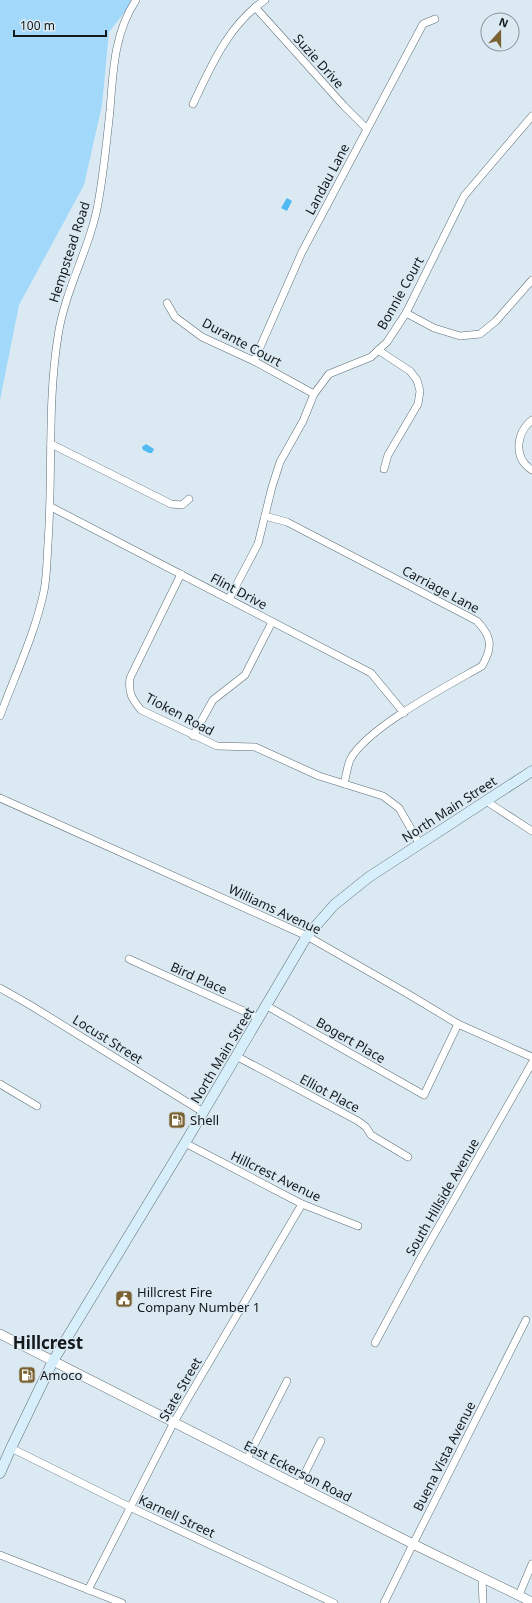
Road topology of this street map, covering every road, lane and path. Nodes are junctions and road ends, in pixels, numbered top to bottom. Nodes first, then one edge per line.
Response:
1 (136, 0) edge
2 (265, 0) edge
3 (255, 7) junction
4 (435, 19) dead end
5 (193, 104) dead end
6 (532, 116) edge
7 (367, 129) junction
8 (532, 280) edge
9 (167, 303) dead end
10 (406, 313) junction
11 (378, 350) junction
12 (254, 361) junction
13 (314, 394) junction
14 (532, 420) edge
15 (51, 444) junction
16 (384, 469) dead end
17 (532, 470) edge
18 (189, 499) dead end
19 (51, 506) junction
20 (265, 516) junction
21 (181, 574) junction
22 (229, 599) junction
23 (272, 622) junction
24 (404, 713) junction
25 (0, 716) edge
26 (193, 736) junction
27 (532, 771) edge
28 (344, 784) junction
29 (0, 798) edge
30 (486, 801) junction
31 (532, 831) edge
32 (419, 843) junction
33 (307, 936) junction
34 (129, 959) dead end
35 (0, 988) edge
36 (267, 1006) junction
37 (259, 1018) junction
38 (458, 1024) junction
39 (236, 1056) junction
40 (532, 1057) edge
41 (532, 1063) edge
42 (0, 1084) edge
43 (37, 1106) dead end
44 (203, 1112) junction
45 (185, 1143) junction
46 (408, 1157) dead end
47 (302, 1204) junction
48 (358, 1226) dead end
49 (526, 1320) dead end
50 (0, 1334) edge
51 (375, 1343) dead end
52 (53, 1361) junction
53 (287, 1381) dead end
54 (174, 1422) junction
55 (321, 1441) dead end
56 (11, 1448) junction
57 (3, 1458) edge
58 (248, 1459) junction
59 (0, 1473) edge
60 (299, 1485) junction
61 (132, 1508) junction
62 (413, 1544) junction
63 (0, 1555) edge
64 (532, 1564) edge
65 (482, 1578) junction
66 (88, 1590) junction
67 (519, 1595) junction
68 (532, 1602) edge
69 (122, 1603) edge
70 (334, 1603) edge
71 (384, 1603) edge
72 (484, 1603) edge

1 - 15 street, Hempstead Road
2 - 3 street
3 - 5 street
3 - 7 street, Suzie Drive
4 - 7 street, Landau Lane
6 - 10 street, Bonnie Court
7 - 12 street, Landau Lane
8 - 10 street
9 - 12 street, Durante Court
10 - 11 street, Bonnie Court
11 - 13 street, Bonnie Court
11 - 16 street
12 - 13 street, Durante Court
13 - 20 street, Bonnie Court
14 - 17 street
15 - 18 street
15 - 19 street, Hempstead Road
19 - 21 street, Flint Drive
19 - 25 street, Hempstead Road
20 - 22 street, Bonnie Court
20 - 24 street, Carriage Lane
21 - 22 street, Flint Drive
21 - 26 street, Tioken Road
22 - 23 street, Flint Drive
23 - 24 street, Flint Drive
23 - 26 street
24 - 28 street, Carriage Lane
26 - 28 street, Tioken Road
27 - 30 main road, North Main Street
28 - 32 street, Tioken Road
29 - 33 street, Williams Avenue
30 - 31 street
30 - 32 main road, North Main Street
32 - 33 main road, North Main Street
33 - 36 main road, North Main Street
33 - 38 street, Williams Avenue
34 - 37 street, Bird Place
35 - 44 street, Locust Street
36 - 37 main road, North Main Street
36 - 38 street, Bogert Place
37 - 39 main road, North Main Street
38 - 40 street, Williams Avenue
39 - 44 main road, North Main Street
39 - 46 street, Elliot Place
41 - 51 street, South Hillside Avenue
42 - 43 street
44 - 45 main road, North Main Street
45 - 47 street, Hillcrest Avenue
45 - 52 main road, North Main Street
47 - 48 street, Hillcrest Avenue
47 - 54 street, State Street
49 - 62 street, Buena Vista Avenue
50 - 52 street, East Eckerson Road
52 - 54 street, East Eckerson Road
52 - 56 main road, North Main Street
53 - 58 street
54 - 58 street, East Eckerson Road
54 - 61 street, State Street
55 - 60 street
56 - 57 main road, North Main Street
56 - 61 street, Karnell Street
57 - 59 main road, North Main Street
58 - 60 street, East Eckerson Road
60 - 62 street, East Eckerson Road
61 - 66 street, State Street
61 - 70 street, Karnell Street
62 - 65 street, East Eckerson Road
62 - 71 street, Buena Vista Avenue
63 - 66 street
64 - 67 street
65 - 67 street, East Eckerson Road
65 - 72 street
66 - 69 street
67 - 68 street, East Eckerson Road

